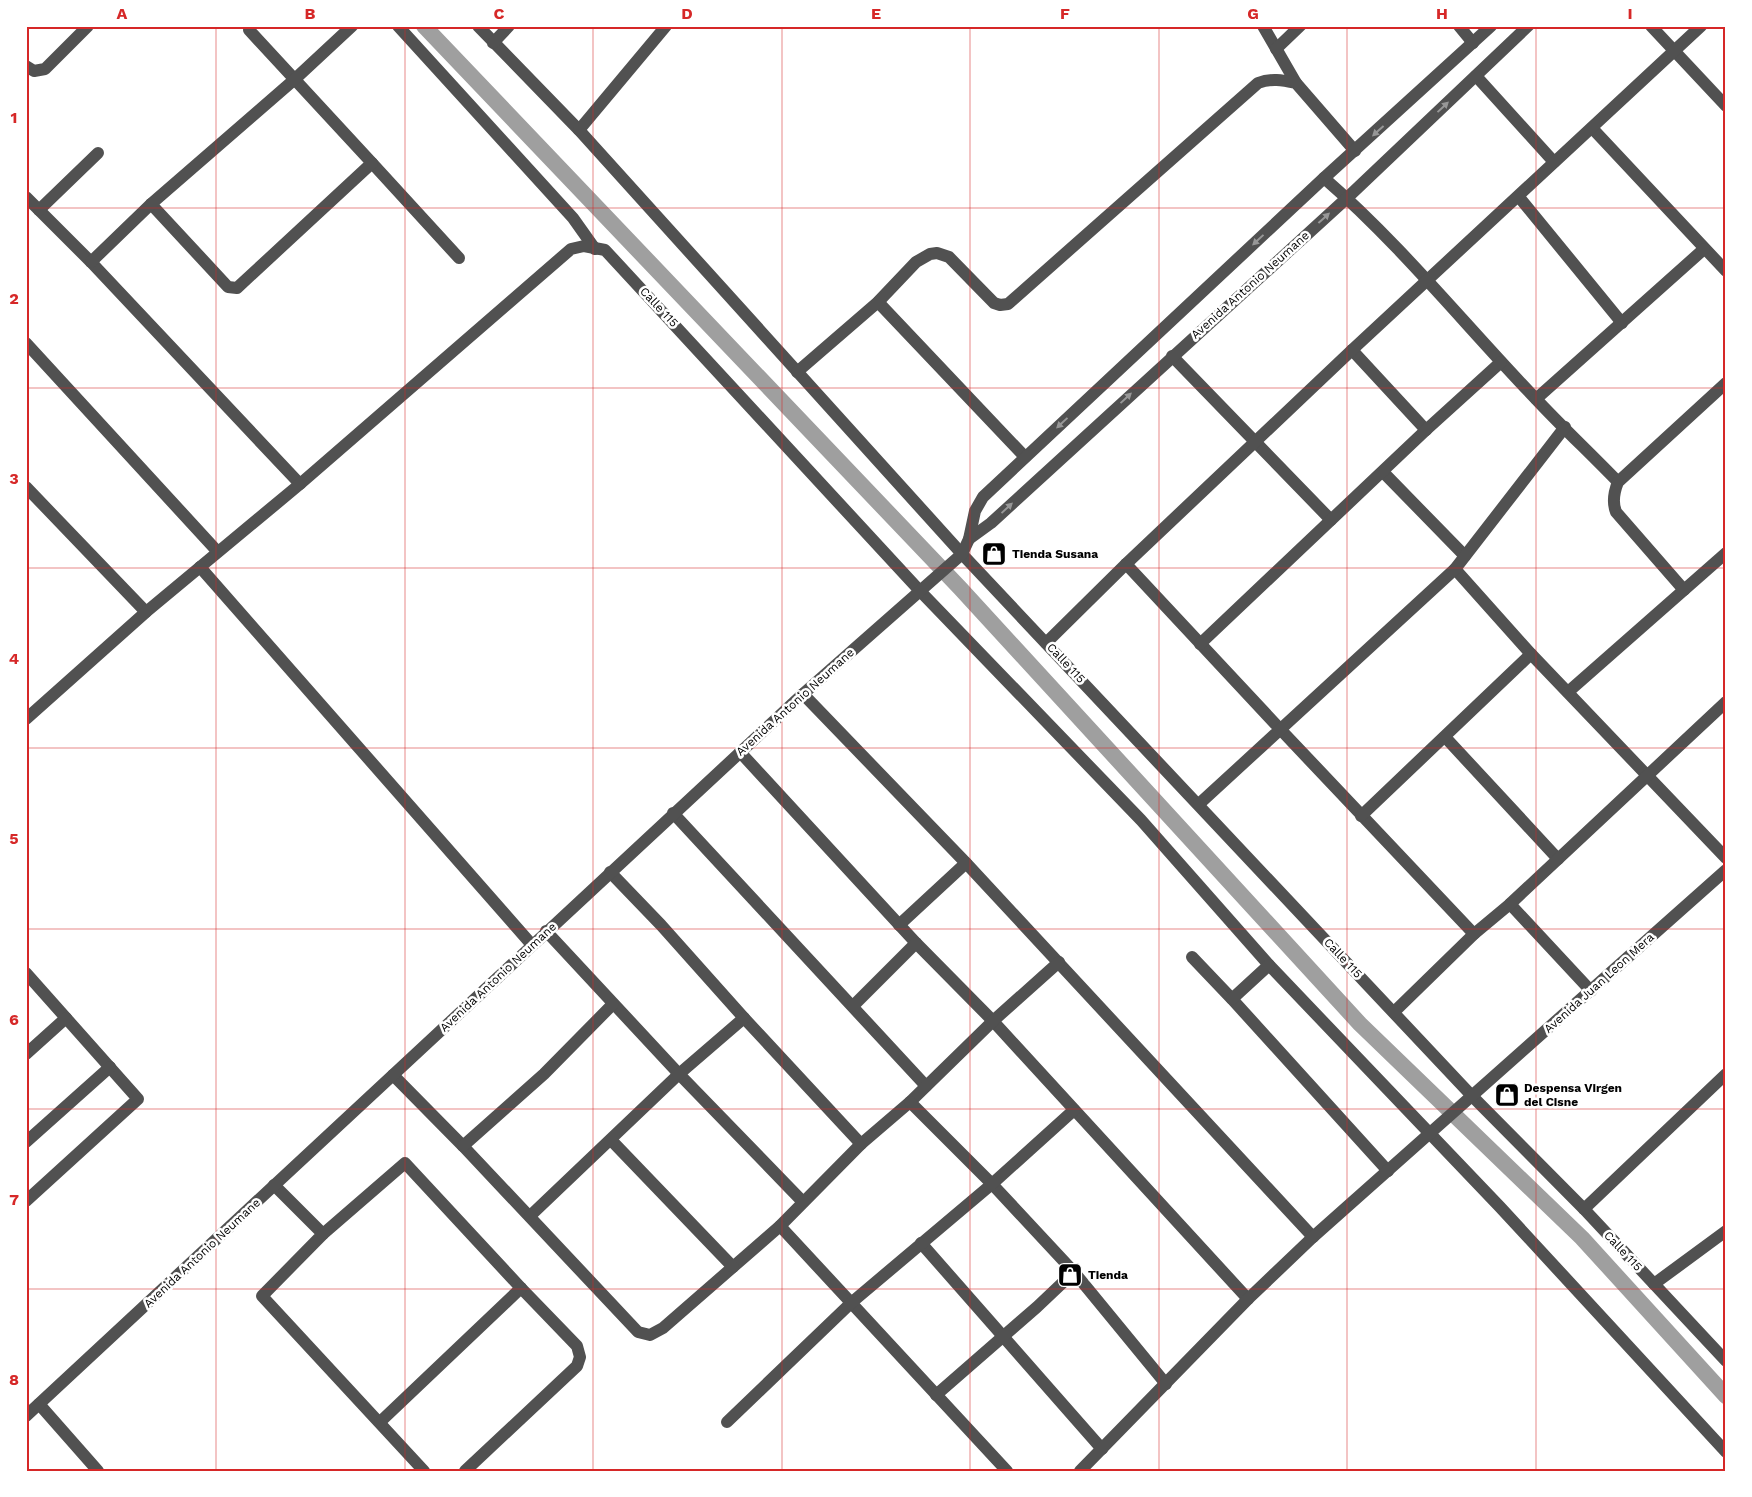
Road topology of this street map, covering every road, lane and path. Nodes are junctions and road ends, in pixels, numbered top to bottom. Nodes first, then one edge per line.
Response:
1 (88, 26) edge
2 (352, 26) edge
3 (398, 26) edge
4 (478, 26) edge
5 (509, 26) edge
6 (666, 26) edge
7 (1263, 26) edge
8 (1300, 26) edge
9 (1459, 26) edge
10 (1490, 26) edge
11 (1528, 26) edge
12 (1651, 26) edge
13 (1701, 26) edge
14 (248, 30) dead end
15 (494, 43) junction
16 (1473, 43) junction
17 (1276, 48) junction
18 (1673, 51) junction
19 (26, 66) edge
20 (1476, 76) junction
21 (295, 79) junction
22 (1296, 82) junction
23 (1726, 106) edge
24 (1592, 128) junction
25 (579, 130) junction
26 (1356, 151) junction
27 (98, 154) dead end
28 (1554, 162) junction
29 (372, 164) junction
30 (1324, 178) junction
31 (26, 197) edge
32 (1519, 197) junction
33 (1346, 198) junction
34 (150, 204) junction
35 (39, 210) junction
36 (595, 249) junction
37 (1704, 249) junction
38 (460, 258) dead end
39 (91, 262) junction
40 (1726, 271) edge
41 (1427, 281) junction
42 (878, 302) junction
43 (1622, 322) junction
44 (26, 343) edge
45 (1352, 350) junction
46 (1172, 356) junction
47 (1502, 362) junction
48 (797, 372) junction
49 (1726, 383) edge
50 (1536, 399) junction
51 (1565, 427) junction
52 (1426, 430) junction
53 (1256, 441) junction
54 (1025, 457) junction
55 (1383, 472) junction
56 (1618, 482) junction
57 (300, 484) junction
58 (26, 486) edge
59 (1331, 520) junction
60 (969, 539) junction
61 (217, 551) junction
62 (1726, 553) edge
63 (960, 556) junction
64 (1465, 556) junction
65 (1126, 564) junction
66 (200, 567) junction
67 (1455, 569) junction
68 (924, 588) junction
69 (1684, 590) junction
70 (146, 612) junction
71 (1046, 643) junction
72 (1200, 644) junction
73 (1531, 654) junction
74 (1568, 692) junction
75 (803, 694) junction
76 (1726, 702) edge
77 (26, 719) edge
78 (1281, 730) junction
79 (1444, 737) junction
80 (740, 752) junction
81 (1646, 776) junction
82 (1199, 804) junction
83 (673, 813) junction
84 (1361, 816) junction
85 (1726, 858) edge
86 (1558, 859) junction
87 (966, 862) junction
88 (1726, 870) edge
89 (610, 872) junction
90 (1510, 904) junction
91 (899, 924) junction
92 (546, 931) junction
93 (1474, 934) junction
94 (916, 943) junction
95 (532, 945) junction
96 (1192, 957) dead end
97 (1059, 962) junction
98 (1269, 965) junction
99 (26, 973) edge
100 (1591, 991) junction
101 (1232, 998) junction
102 (613, 1004) junction
103 (853, 1006) junction
104 (1394, 1012) junction
105 (66, 1018) junction
106 (744, 1018) junction
107 (993, 1021) junction
108 (26, 1054) edge
109 (110, 1067) junction
110 (679, 1074) junction
111 (1726, 1074) edge
112 (393, 1075) junction
113 (926, 1086) junction
114 (1472, 1096) junction
115 (910, 1102) junction
116 (1074, 1110) junction
117 (1432, 1131) junction
118 (611, 1140) junction
119 (26, 1142) edge
120 (861, 1144) junction
121 (463, 1146) junction
122 (1388, 1171) junction
123 (992, 1184) junction
124 (274, 1185) junction
125 (26, 1201) edge
126 (803, 1202) junction
127 (1584, 1209) junction
128 (530, 1216) junction
129 (780, 1226) junction
130 (1726, 1231) edge
131 (322, 1234) junction
132 (1313, 1237) junction
133 (921, 1244) junction
134 (732, 1267) junction
135 (1074, 1272) junction
136 (1654, 1284) junction
137 (521, 1288) junction
138 (1248, 1300) junction
139 (851, 1303) junction
140 (1003, 1337) junction
141 (1726, 1361) edge
142 (1166, 1384) junction
143 (936, 1395) junction
144 (39, 1404) junction
145 (26, 1416) edge
146 (380, 1422) junction
147 (727, 1422) dead end
148 (1102, 1448) junction
149 (1726, 1452) edge
150 (98, 1471) edge
151 (424, 1471) edge
152 (465, 1471) edge
153 (1007, 1471) edge
154 (1080, 1471) edge

1 - 19 street
2 - 21 street
3 - 36 street, Calle 115
4 - 15 street, Calle 115
5 - 15 street
6 - 25 street
7 - 17 street
8 - 17 street
9 - 16 street
10 - 16 street, Avenida Antonio Neumane
11 - 20 street, Avenida Antonio Neumane
12 - 18 street
13 - 18 street
14 - 21 street
15 - 25 street, Calle 115
16 -> 26 street, Avenida Antonio Neumane
17 - 22 street
18 - 23 street
18 - 24 street
20 - 28 street
33 -> 20 street, Avenida Antonio Neumane
21 - 29 street
21 - 34 street
22 - 26 street
22 - 42 street
24 - 28 street
24 - 37 street
25 - 48 street, Calle 115
26 - 30 street, Avenida Antonio Neumane
27 - 35 street
28 - 32 street
29 - 34 street
29 - 38 street
30 - 33 street
30 -> 54 street, Avenida Antonio Neumane
31 - 35 street
32 - 41 street
32 - 43 street
33 - 41 street
46 -> 33 street, Avenida Antonio Neumane
34 - 39 street
35 - 39 street
36 - 57 street
36 - 68 street, Calle 115
37 - 40 street
37 - 43 street
39 - 57 street
41 - 45 street
41 - 47 street
42 - 48 street
42 - 54 street
43 - 50 street
44 - 61 street
45 - 52 street
45 - 53 street
46 - 53 street
60 -> 46 street, Avenida Antonio Neumane
47 - 50 street
47 - 52 street
48 - 63 street, Calle 115
49 - 56 street
50 - 51 street
51 - 56 street
51 - 64 street
52 - 55 street
53 - 59 street
53 - 65 street
54 - 60 street, Avenida Antonio Neumane
55 - 59 street
55 - 64 street
56 - 69 street
57 - 61 street
58 - 70 street
59 - 72 street
60 - 63 street, Avenida Antonio Neumane
61 - 66 street
62 - 69 street
63 - 68 street, Avenida Antonio Neumane
63 - 71 street, Calle 115
64 - 67 street
65 - 71 street
65 - 72 street
66 - 70 street
66 - 95 street
67 - 73 street
67 - 78 street
68 - 75 street, Avenida Antonio Neumane
68 - 98 street, Calle 115
69 - 74 street
70 - 77 street
71 - 82 street, Calle 115
72 - 78 street
73 - 74 street
73 - 79 street
74 - 81 street
75 - 80 street, Avenida Antonio Neumane
75 - 87 street
76 - 81 street
78 - 82 street
78 - 84 street
79 - 84 street
79 - 86 street
80 - 83 street, Avenida Antonio Neumane
80 - 91 street
81 - 85 street
81 - 86 street
82 - 104 street, Calle 115
83 - 89 street, Avenida Antonio Neumane
83 - 103 street
84 - 93 street
86 - 90 street
87 - 91 street
87 - 97 street
88 - 100 street, Avenida Juan Leon Mera
89 - 92 street, Avenida Antonio Neumane
89 - 106 street
90 - 93 street
90 - 100 street
91 - 94 street
92 - 95 street, Avenida Antonio Neumane
92 - 102 street
93 - 104 street
94 - 103 street
94 - 107 street
95 - 112 street, Avenida Antonio Neumane
96 - 101 street
97 - 107 street
97 - 132 street
98 - 101 street
98 - 117 street, Calle 115
99 - 105 street
100 - 114 street, Avenida Juan Leon Mera
101 - 122 street
102 - 110 street
102 - 121 street
103 - 113 street
104 - 114 street, Calle 115
105 - 108 street
105 - 109 street
106 - 110 street
106 - 120 street
107 - 113 street
107 - 116 street
109 - 119 street
109 - 125 street
110 - 118 street
110 - 126 street
111 - 127 street
112 - 121 street
112 - 124 street, Avenida Antonio Neumane
113 - 115 street
114 - 117 street, Avenida Juan Leon Mera
114 - 127 street, Calle 115
115 - 120 street
115 - 123 street
116 - 123 street
116 - 138 street
117 - 122 street, Avenida Juan Leon Mera
117 - 149 street, Calle 115
118 - 128 street
118 - 134 street
120 - 126 street
121 - 128 street
122 - 132 street, Avenida Juan Leon Mera
123 - 133 street
123 - 135 street
124 - 131 street
124 - 144 street, Avenida Antonio Neumane
126 - 129 street
127 - 136 street, Calle 115
128 - 134 street
129 - 134 street
129 - 139 street
130 - 136 street
131 - 137 street
131 - 146 street
132 - 138 street, Avenida Juan Leon Mera
133 - 139 street
133 - 140 street
135 - 140 street
135 - 142 street
136 - 141 street, Calle 115
137 - 146 street
137 - 152 street
138 - 142 street, Avenida Juan Leon Mera
139 - 143 street
139 - 147 street
140 - 143 street
140 - 148 street
142 - 148 street, Avenida Juan Leon Mera
143 - 153 street
144 - 145 street, Avenida Antonio Neumane
144 - 150 street
146 - 151 street
148 - 154 street, Avenida Juan Leon Mera

